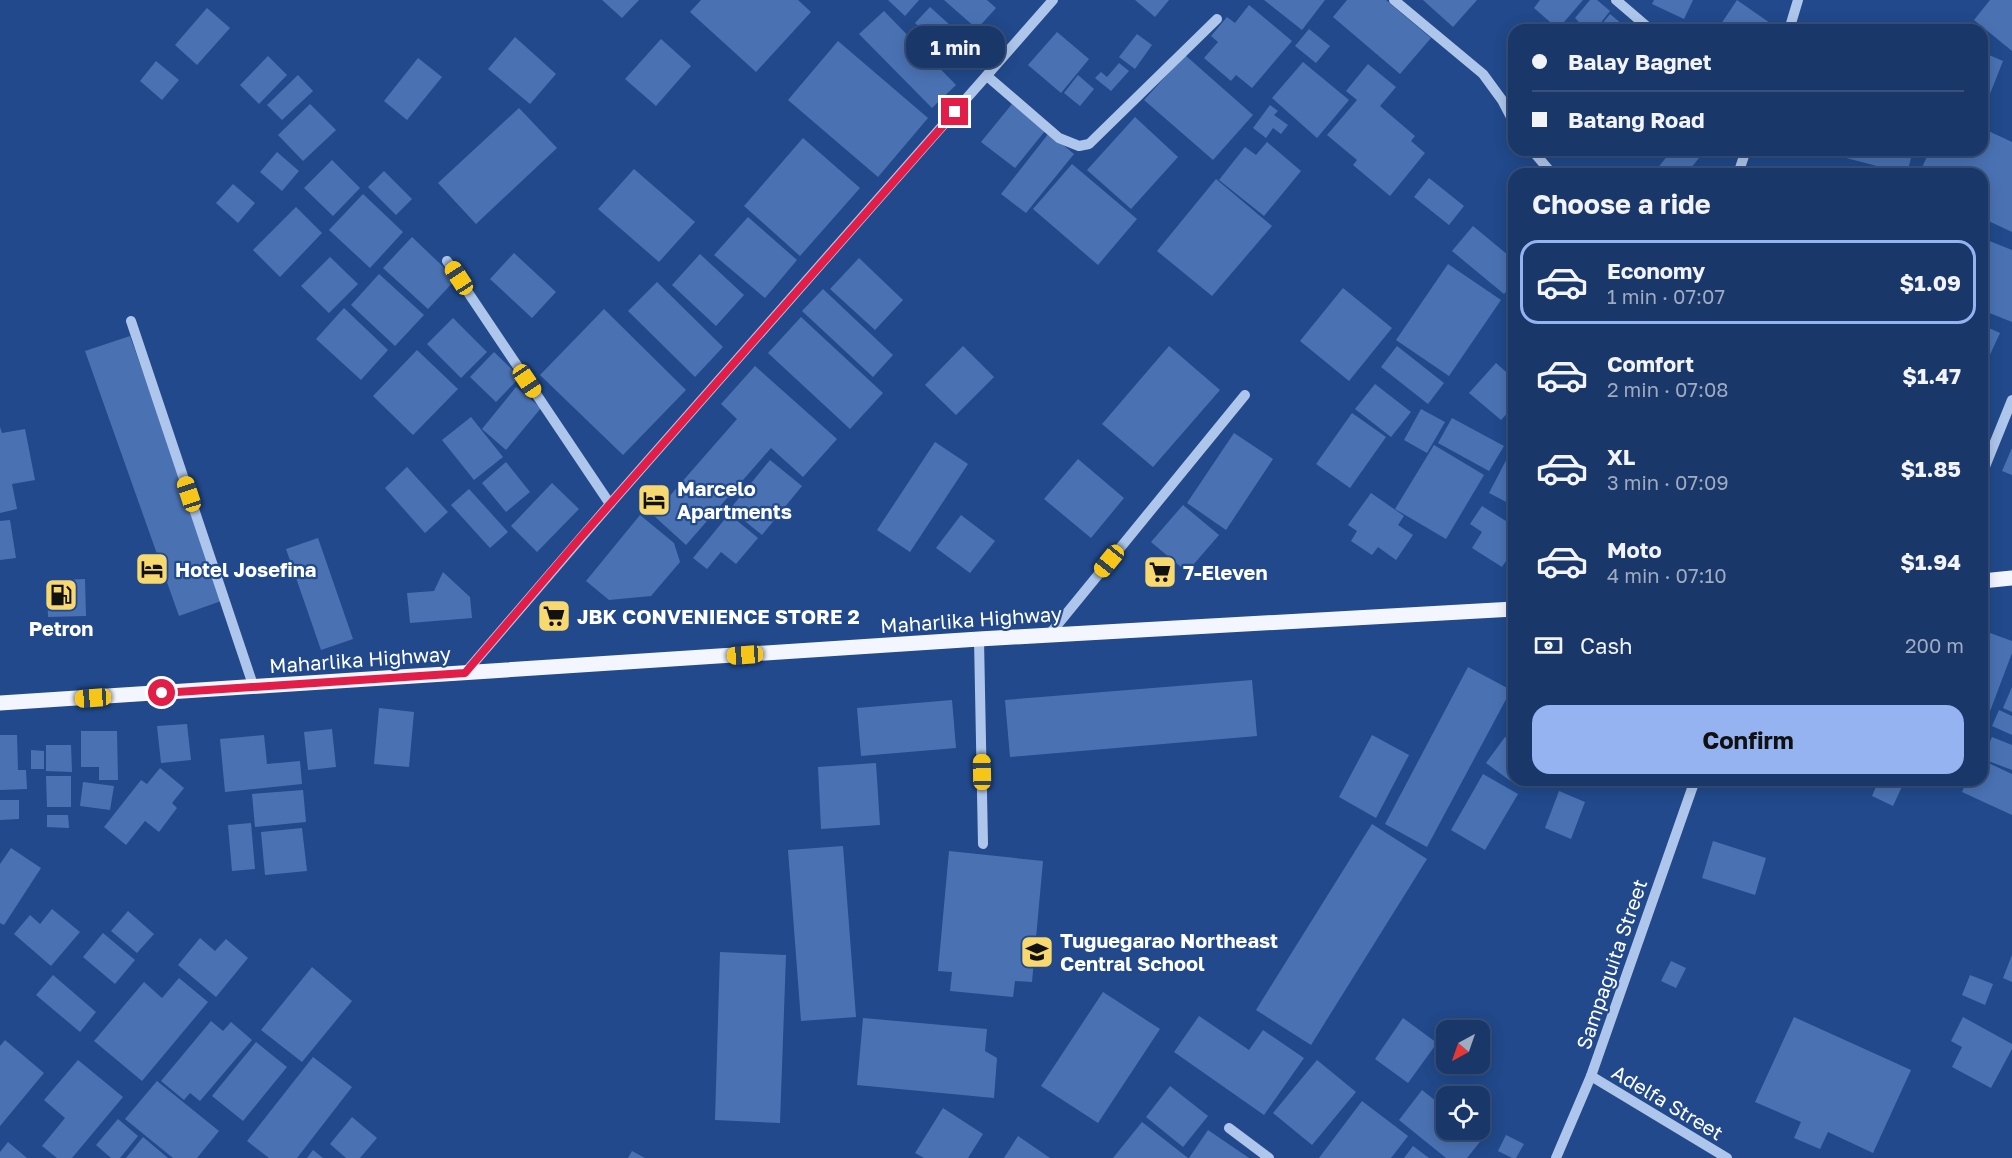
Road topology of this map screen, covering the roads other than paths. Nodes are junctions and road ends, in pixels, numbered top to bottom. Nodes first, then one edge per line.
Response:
1 (1053, 0) edge
2 (1394, 0) edge
3 (1616, 0) edge
4 (1798, 0) edge
5 (1217, 19) dead end
6 (1644, 24) edge
7 (1791, 24) edge
8 (987, 76) junction
9 (1508, 112) edge
10 (1537, 156) edge
11 (1547, 168) edge
12 (447, 261) dead end
13 (131, 321) dead end
14 (1245, 395) dead end
15 (2012, 400) edge
16 (1988, 459) edge
17 (610, 504) junction
18 (2012, 578) edge
19 (1988, 580) edge
20 (1508, 609) edge
21 (1049, 635) junction
22 (979, 639) junction
23 (465, 673) junction
24 (254, 688) junction
25 (0, 703) edge
26 (1693, 786) edge
27 (983, 844) dead end
28 (1591, 1076) junction
29 (1228, 1128) dead end
30 (1269, 1158) edge
31 (1556, 1158) edge
32 (1727, 1158) edge

1 - 8 street
2 - 9 street
3 - 6 street
4 - 7 street
5 - 8 street
8 - 17 street
10 - 11 street
12 - 17 street
13 - 24 street
14 - 21 street
15 - 16 street
17 - 23 street
18 - 19 main road
20 - 21 main road, Maharlika Highway
21 - 22 main road, Maharlika Highway
22 - 23 main road, Maharlika Highway
22 - 27 street
23 - 24 main road, Maharlika Highway
24 - 25 main road, Maharlika Highway
26 - 28 street, Sampaguita Street
28 - 31 street, Sampaguita Street
28 - 32 street, Adelfa Street
29 - 30 street

